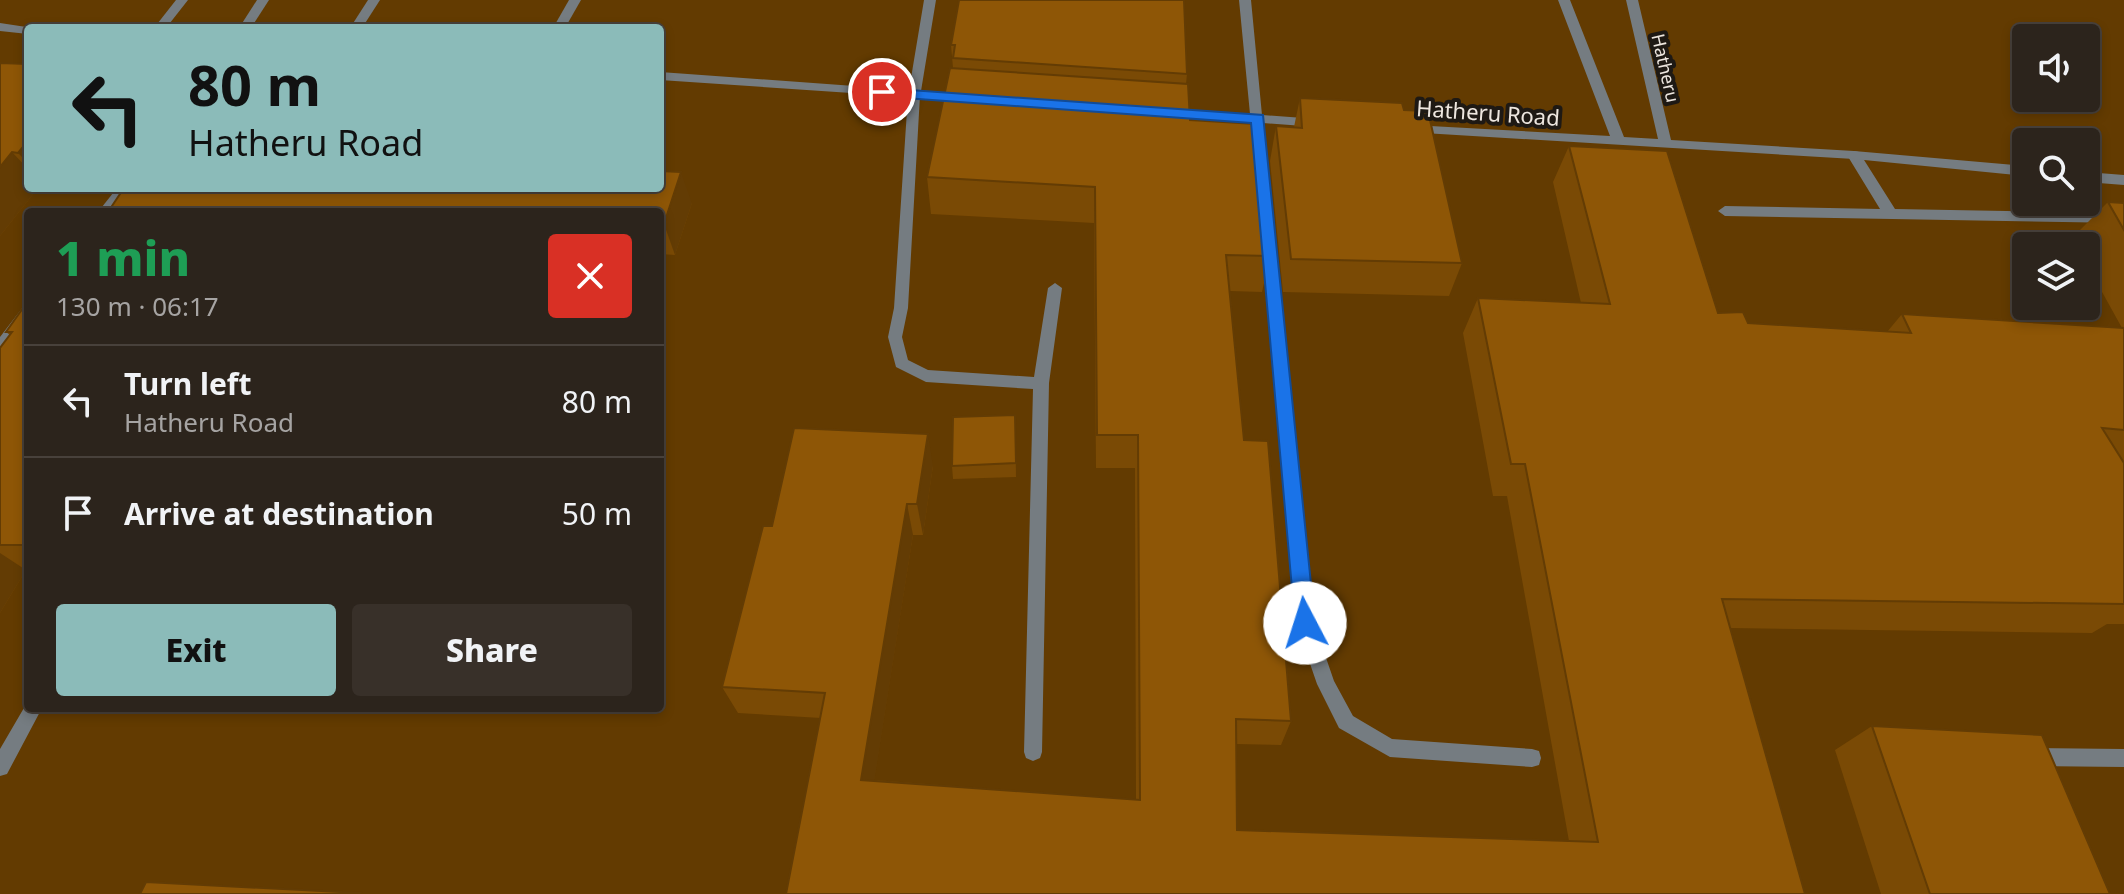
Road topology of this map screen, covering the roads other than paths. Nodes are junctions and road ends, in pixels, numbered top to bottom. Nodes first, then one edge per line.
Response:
1 (182, 0) edge
2 (263, 0) edge
3 (374, 0) edge
4 (575, 0) edge
5 (930, 0) edge
6 (1245, 0) edge
7 (1564, 0) edge
8 (1632, 0) edge
9 (163, 24) edge
10 (248, 24) edge
11 (359, 24) edge
12 (561, 24) edge
13 (0, 27) edge
14 (24, 30) edge
15 (664, 76) edge
16 (914, 95) junction
17 (976, 99) edge
18 (1148, 111) edge
19 (1258, 119) junction
20 (1331, 124) edge
21 (1393, 128) edge
22 (1619, 142) junction
23 (1666, 145) junction
24 (1854, 155) junction
25 (2012, 170) edge
26 (2100, 178) edge
27 (2124, 180) edge
28 (121, 192) edge
29 (108, 208) edge
30 (1725, 211) dead end
31 (1890, 213) junction
32 (2124, 218) edge
33 (1055, 288) dead end
34 (24, 316) edge
35 (0, 348) edge
36 (1041, 383) junction
37 (31, 712) edge
38 (1033, 752) dead end
39 (2021, 757) edge
40 (1532, 758) dead end
41 (2124, 758) edge
42 (0, 767) edge

1 - 9 street
2 - 10 street
3 - 11 street
4 - 12 street
5 - 16 street
6 - 19 street
7 - 22 street
8 - 23 street, Hatheru
13 - 14 street
15 - 16 street
16 - 17 street
16 - 36 street
18 - 19 street
19 - 20 street
19 - 40 street
21 - 22 street, Hatheru Road
22 - 23 street, Hatheru Road
23 - 24 street, Hatheru Road
24 - 25 street, Hatheru Road
24 - 31 street
26 - 27 street
28 - 29 street
30 - 31 street
31 - 32 street
33 - 36 street
34 - 35 street
36 - 38 street
37 - 42 street
39 - 41 street

